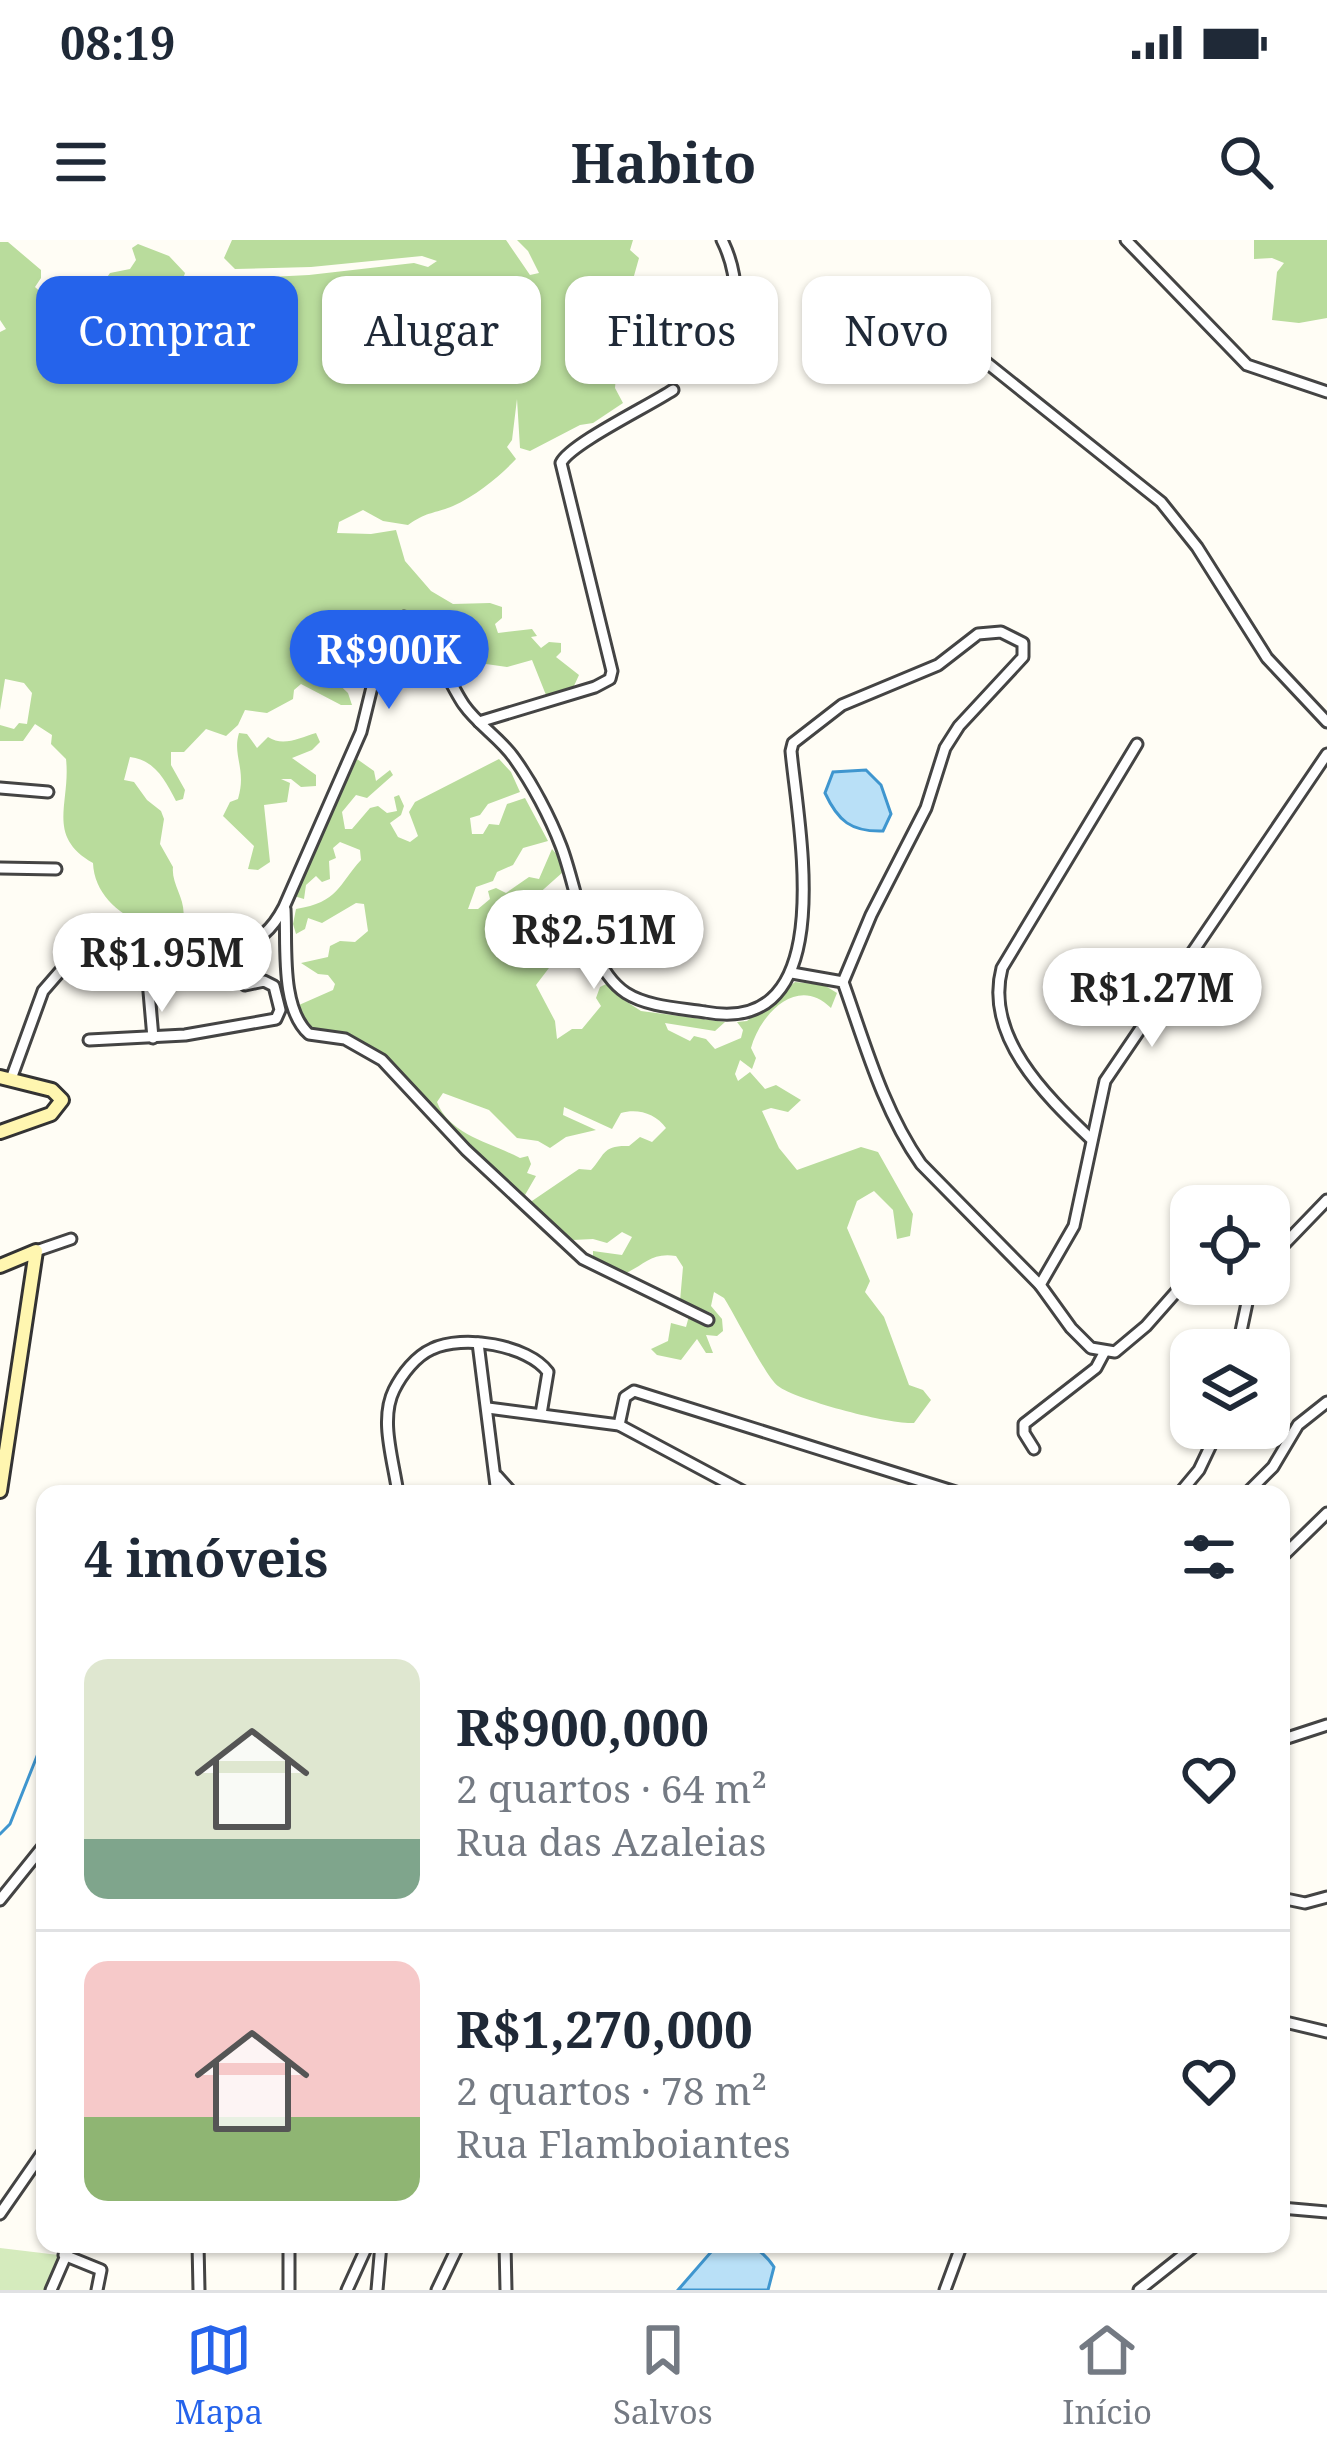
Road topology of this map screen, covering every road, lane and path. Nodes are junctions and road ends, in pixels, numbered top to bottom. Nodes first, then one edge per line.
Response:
1 (722, 240) edge
2 (1126, 240) edge
3 (735, 276) edge
4 (991, 366) edge
5 (673, 390) dead end
6 (1327, 392) edge
7 (479, 722) junction
8 (1327, 722) edge
9 (1137, 744) dead end
10 (1327, 754) edge
11 (0, 788) edge
12 (48, 792) dead end
13 (0, 868) edge
14 (56, 869) dead end
15 (284, 907) junction
16 (146, 957) junction
17 (792, 973) junction
18 (148, 978) junction
19 (89, 981) dead end
20 (843, 982) junction
21 (245, 985) dead end
22 (153, 1038) junction
23 (89, 1040) dead end
24 (5, 1078) edge
25 (0, 1132) edge
26 (1090, 1138) junction
27 (1327, 1200) edge
28 (1290, 1238) edge
29 (71, 1239) dead end
30 (36, 1251) junction
31 (0, 1267) edge
32 (1040, 1286) junction
33 (1170, 1299) edge
34 (707, 1320) dead end
35 (478, 1343) junction
36 (1104, 1353) junction
37 (1327, 1402) edge
38 (488, 1408) junction
39 (541, 1414) junction
40 (619, 1425) junction
41 (1034, 1449) dead end
42 (1209, 1449) edge
43 (494, 1472) junction
44 (397, 1485) edge
45 (496, 1485) edge
46 (505, 1485) edge
47 (731, 1485) edge
48 (934, 1485) edge
49 (1186, 1485) edge
50 (1255, 1485) edge
51 (0, 1491) edge
52 (1327, 1513) edge
53 (1290, 1549) edge
54 (1327, 1725) edge
55 (1290, 1737) edge
56 (36, 1855) edge
57 (1327, 1897) edge
58 (0, 1900) edge
59 (1290, 1900) edge
60 (1290, 2023) edge
61 (1327, 2032) edge
62 (36, 2162) edge
63 (1290, 2209) edge
64 (1327, 2212) edge
65 (0, 2213) edge
66 (198, 2253) edge
67 (289, 2253) edge
68 (364, 2253) edge
69 (380, 2253) edge
70 (455, 2253) edge
71 (505, 2253) edge
72 (959, 2253) edge
73 (1186, 2253) edge
74 (64, 2255) joint
75 (50, 2290) edge
76 (97, 2290) edge
77 (199, 2290) edge
78 (289, 2290) edge
79 (347, 2290) edge
80 (376, 2290) edge
81 (437, 2290) edge
82 (506, 2290) edge
83 (945, 2290) edge
84 (1139, 2290) edge

1 - 3 street
2 - 6 street
4 - 8 street
5 - 7 street
7 - 15 street
7 - 17 street
9 - 26 street
10 - 26 street
11 - 12 street
13 - 14 street
15 - 16 street
15 - 34 street
16 - 18 street
16 - 24 street
17 - 20 street
17 - 20 street
18 - 19 street
18 - 22 street
20 - 32 street
21 - 22 street
22 - 23 street
24 - 25 street
26 - 32 street
27 - 28 street
29 - 30 street
30 - 31 street
30 - 51 street
32 - 36 street
33 - 36 street
35 - 38 street
35 - 39 street
35 - 44 street
36 - 41 street
37 - 50 street
38 - 39 street
38 - 43 street
39 - 40 street
40 - 47 street
40 - 48 street
42 - 49 street
43 - 45 street
43 - 46 street
52 - 53 street
54 - 55 street
56 - 58 street
57 - 59 street
60 - 61 street
62 - 65 street
63 - 64 street
66 - 77 street
67 - 78 street
68 - 79 street
69 - 80 street
70 - 81 street
71 - 82 street
72 - 83 street
73 - 84 street
74 - 75 street
74 - 76 street

